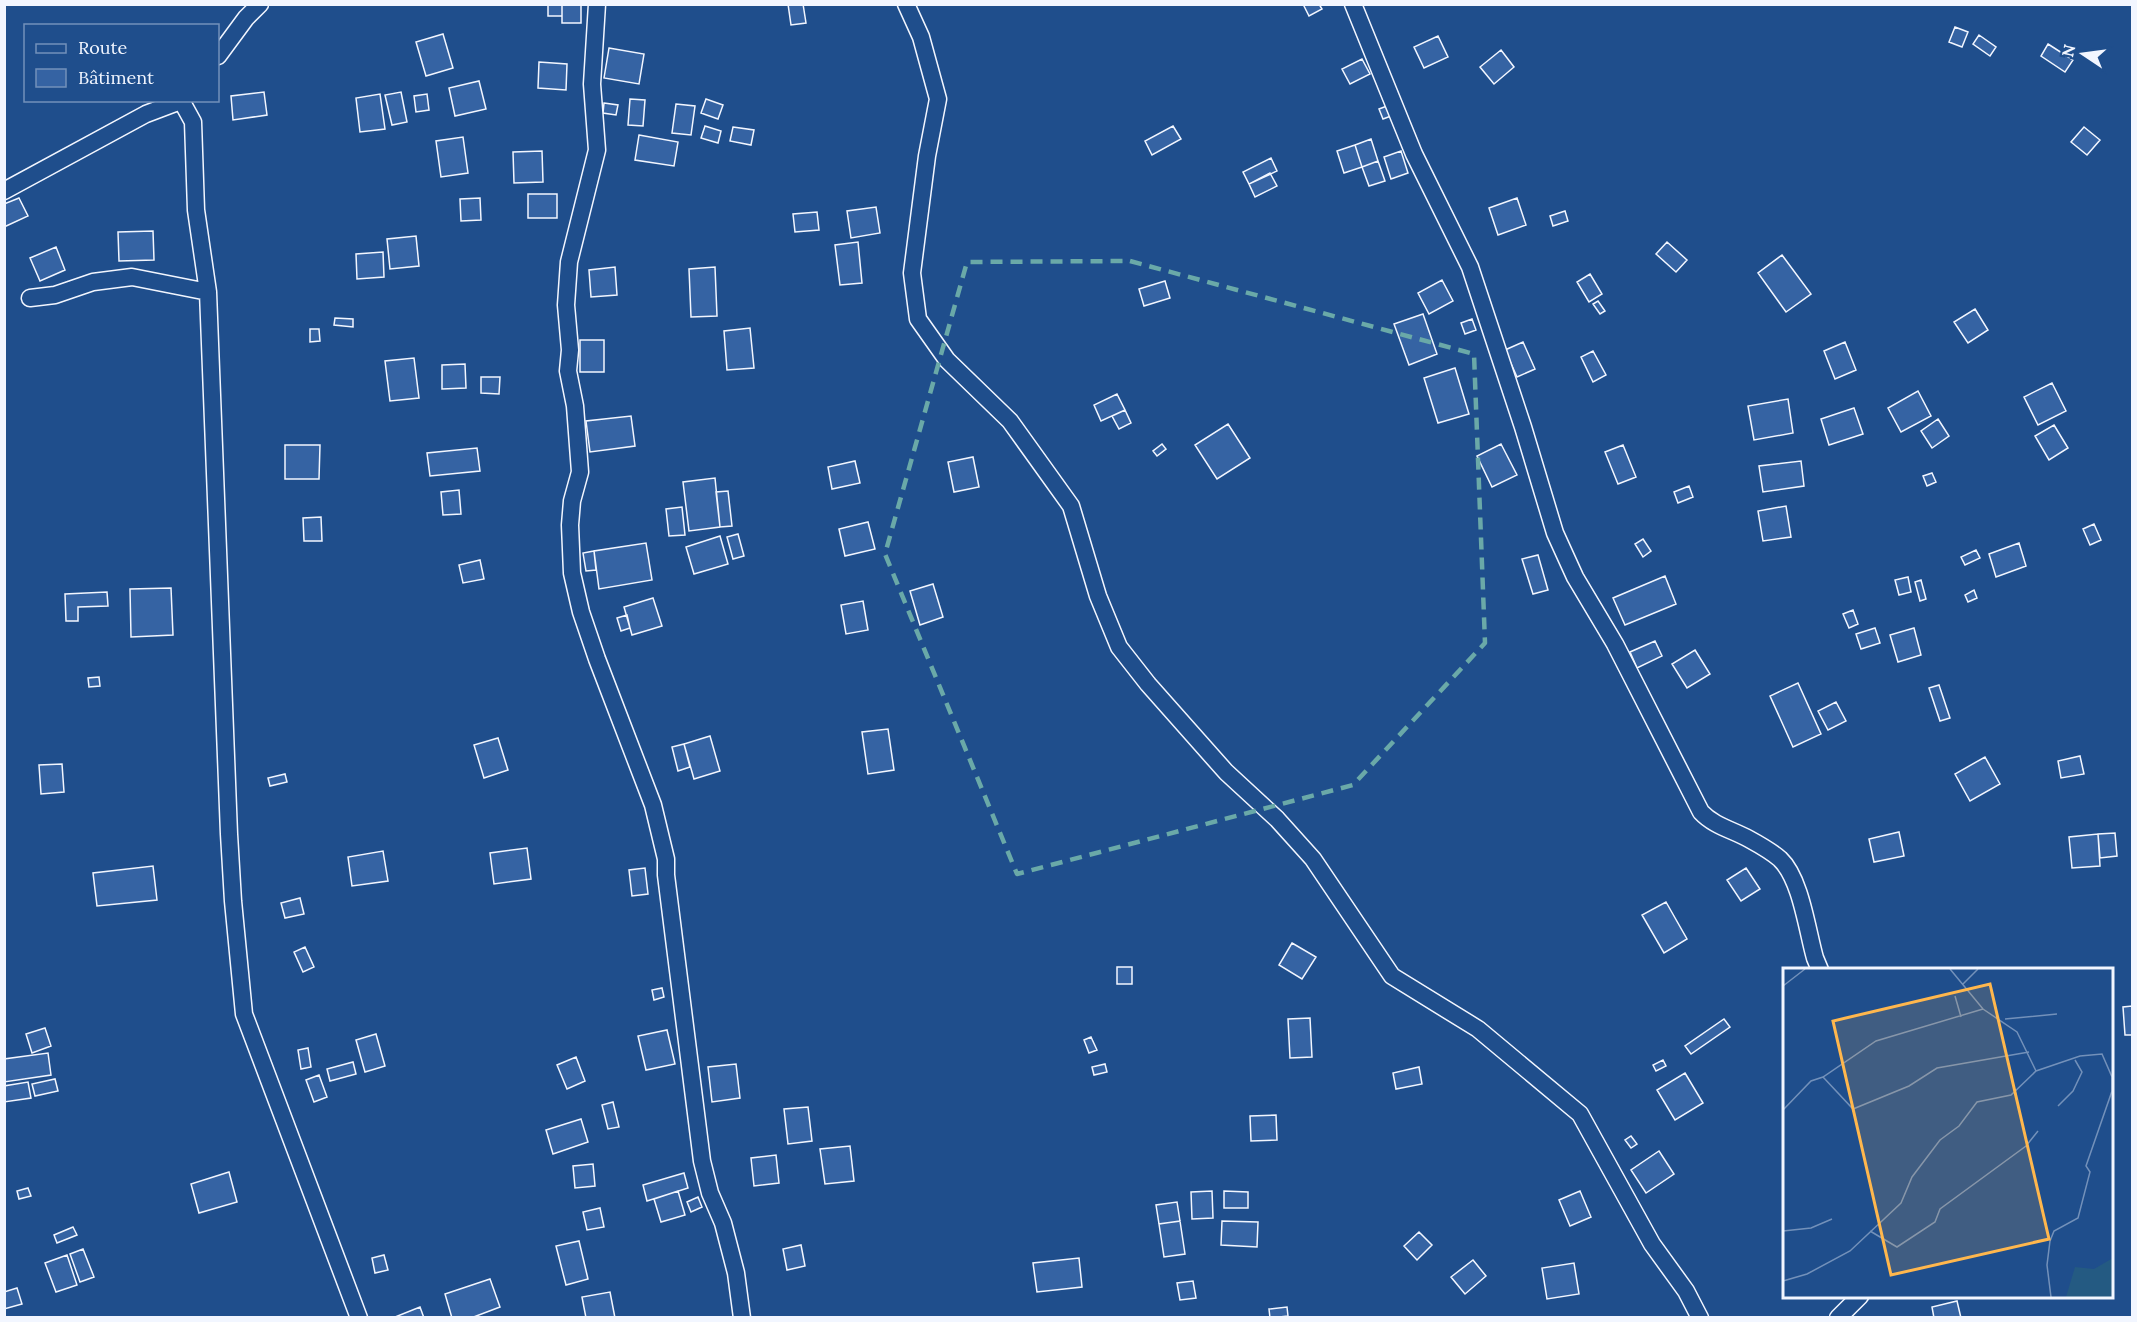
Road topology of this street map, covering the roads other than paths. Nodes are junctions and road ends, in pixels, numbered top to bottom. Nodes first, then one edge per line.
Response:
1 (260, 4) edge
2 (597, 4) edge
3 (906, 4) edge
4 (1353, 4) edge
5 (219, 55) edge
6 (180, 102) edge
7 (183, 102) edge
8 (4, 191) edge
9 (208, 292) junction
10 (30, 298) dead end
11 (1820, 968) edge
12 (1858, 1298) edge
13 (359, 1317) edge
14 (742, 1317) edge
15 (1700, 1317) edge
16 (1838, 1317) edge

1 - 5 street
2 - 14 street
3 - 15 street
4 - 11 street
6 - 8 street
7 - 9 street
9 - 10 street
9 - 13 street
12 - 16 street

